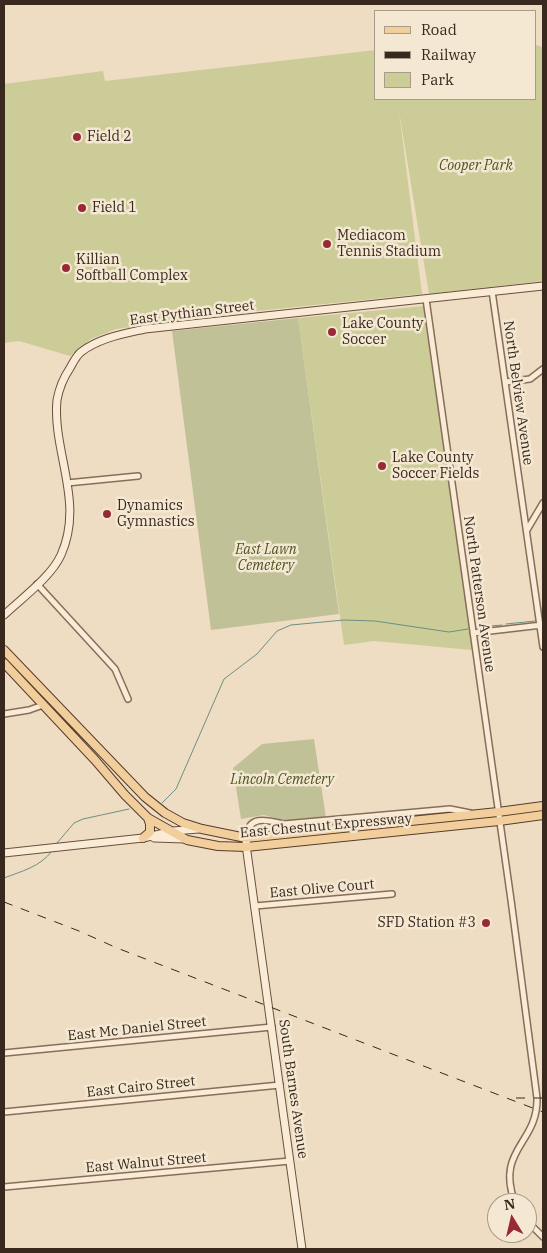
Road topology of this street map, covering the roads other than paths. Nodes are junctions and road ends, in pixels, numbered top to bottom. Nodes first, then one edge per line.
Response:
1 (543, 286) edge
2 (492, 291) junction
3 (426, 299) junction
4 (543, 370) edge
5 (505, 382) junction
6 (138, 476) dead end
7 (68, 484) junction
8 (543, 504) edge
9 (527, 531) junction
10 (37, 584) junction
11 (4, 616) edge
12 (542, 625) edge
13 (473, 633) junction
14 (543, 647) edge
15 (4, 650) edge
16 (4, 663) edge
17 (128, 699) dead end
18 (44, 704) junction
19 (4, 714) edge
20 (543, 806) edge
21 (498, 812) junction
22 (475, 814) junction
23 (543, 815) edge
24 (148, 818) junction
25 (500, 821) junction
26 (202, 829) junction
27 (173, 832) junction
28 (143, 838) junction
29 (246, 838) junction
30 (188, 840) junction
31 (246, 848) junction
32 (4, 853) edge
33 (392, 894) dead end
34 (255, 906) junction
35 (272, 1027) junction
36 (4, 1053) edge
37 (280, 1085) junction
38 (4, 1112) edge
39 (290, 1161) junction
40 (4, 1188) edge
41 (511, 1193) edge
42 (295, 1249) edge
43 (302, 1249) edge

1 - 2 street, East Pythian Street
2 - 3 street, East Pythian Street
2 - 5 street, North Belview Avenue
3 - 7 street, East Pythian Street
3 - 13 street, North Patterson Avenue
4 - 5 street
5 - 9 street, North Belview Avenue
6 - 7 street
7 - 10 street, East Pythian Street
8 - 9 street
9 - 12 street, North Belview Avenue
10 - 11 street, East Pythian Street
10 - 17 street
12 - 13 street
12 - 14 street, North Belview Avenue
13 - 21 street, North Patterson Avenue
15 - 26 main road, East Chestnut Expressway
16 - 18 main road, East Chestnut Expressway
18 - 19 street
18 - 24 main road, East Chestnut Expressway
20 - 21 main road, East Chestnut Expressway
21 - 22 main road, East Chestnut Expressway
21 - 25 street, North Patterson Avenue
22 - 29 main road, East Chestnut Expressway
22 - 29 street
23 - 25 main road, East Chestnut Expressway
24 - 27 main road, East Chestnut Expressway
24 - 28 main road
25 - 31 main road, East Chestnut Expressway
25 - 41 street, North Patterson Avenue
26 - 27 street
26 - 29 main road, East Chestnut Expressway
27 - 28 street
27 - 30 main road, East Chestnut Expressway
28 - 30 street
28 - 32 street
29 - 31 street, South Barnes Avenue
30 - 31 main road, East Chestnut Expressway
31 - 34 street, South Barnes Avenue
33 - 34 street, East Olive Court
34 - 35 street, South Barnes Avenue
35 - 36 street, East Mc Daniel Street
35 - 37 street, South Barnes Avenue
37 - 38 street, East Cairo Street
37 - 39 street, South Barnes Avenue
39 - 40 street, East Walnut Street
39 - 43 street, South Barnes Avenue
42 - 43 street

